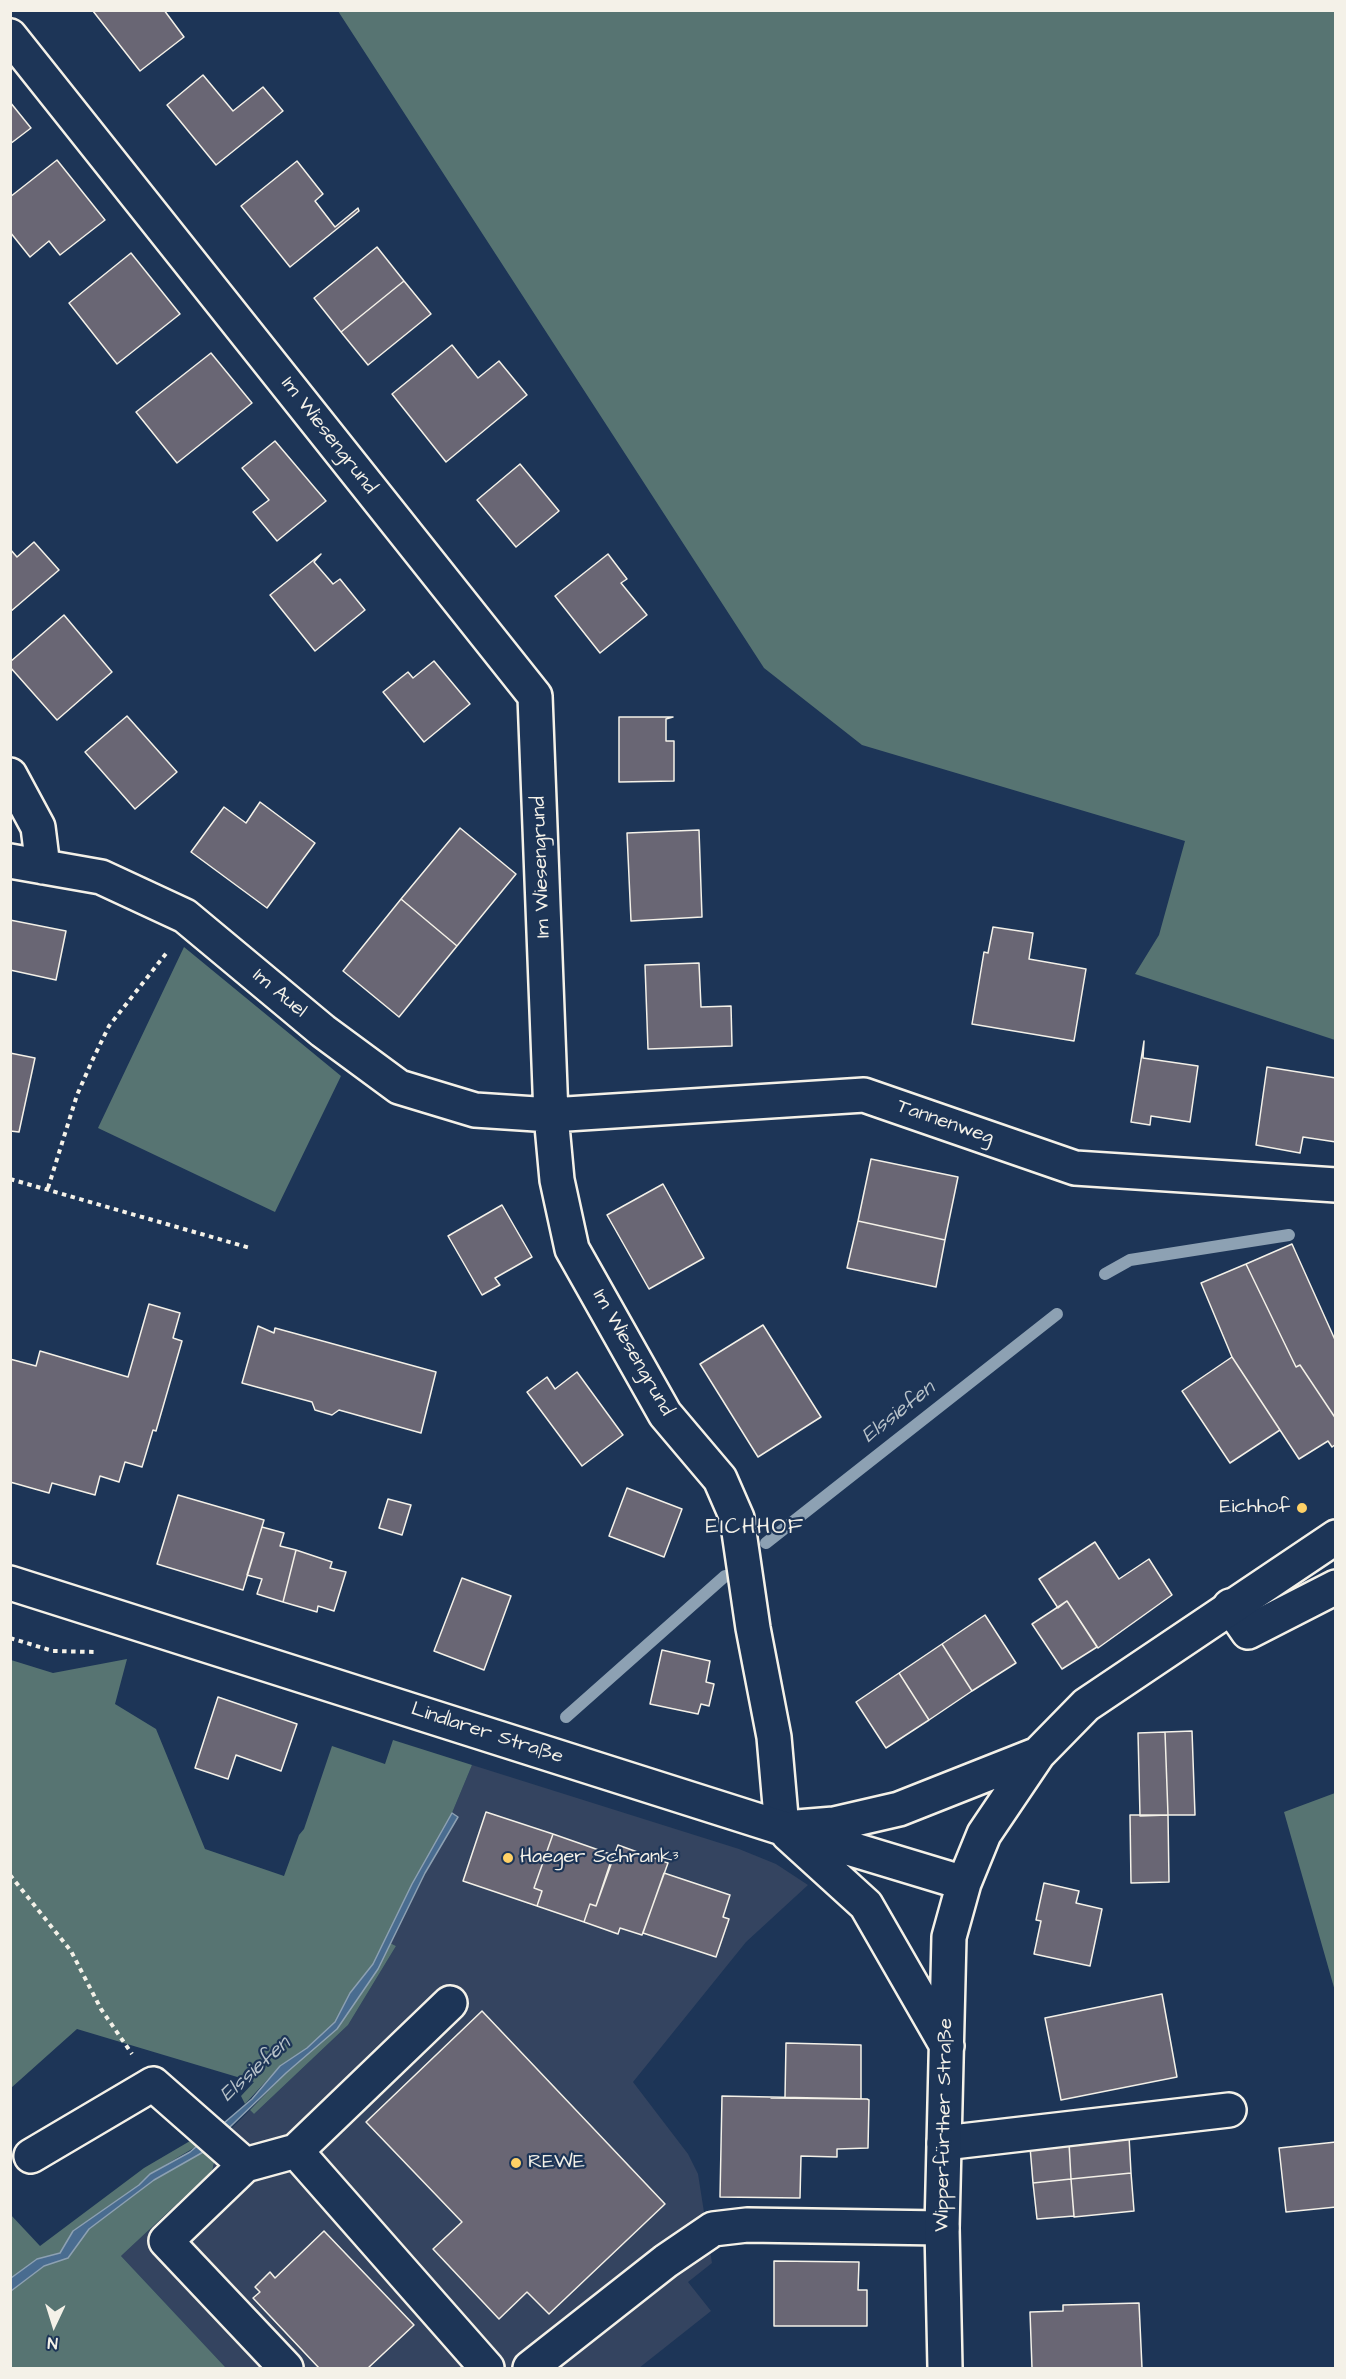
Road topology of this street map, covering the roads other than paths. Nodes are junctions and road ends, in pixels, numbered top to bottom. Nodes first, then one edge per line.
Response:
1 (10, 36) edge
2 (10, 775) edge
3 (10, 861) edge
4 (44, 867) junction
5 (551, 1115) junction
6 (1335, 1185) edge
7 (1335, 1537) edge
8 (10, 1583) edge
9 (1335, 1587) edge
10 (1230, 1606) junction
11 (1038, 1754) junction
12 (782, 1828) junction
13 (964, 1883) junction
14 (450, 2003) dead end
15 (946, 2046) junction
16 (1229, 2110) dead end
17 (944, 2143) junction
18 (223, 2146) junction
19 (296, 2151) junction
20 (31, 2156) dead end
21 (942, 2228) junction
22 (286, 2368) edge
23 (488, 2368) edge
24 (530, 2368) edge
25 (945, 2368) edge

1 - 5 street, Im Wiesengrund
2 - 4 street
3 - 4 street, Im Auel
4 - 5 street, Im Auel
5 - 6 street, Tannenweg
5 - 12 street, Im Wiesengrund
7 - 10 street
8 - 12 street, Lindlarer Straße
9 - 10 street
10 - 11 street
11 - 12 street
11 - 13 street, Wipperfürther Straße
12 - 13 street, Lindlarer Straße
12 - 15 street
13 - 15 street, Wipperfürther Straße
14 - 19 street
15 - 17 street, Wipperfürther Straße
16 - 17 street
17 - 21 street, Wipperfürther Straße
18 - 19 street
18 - 20 street
18 - 22 street
19 - 23 street
21 - 24 street
21 - 25 street, Wipperfürther Straße

